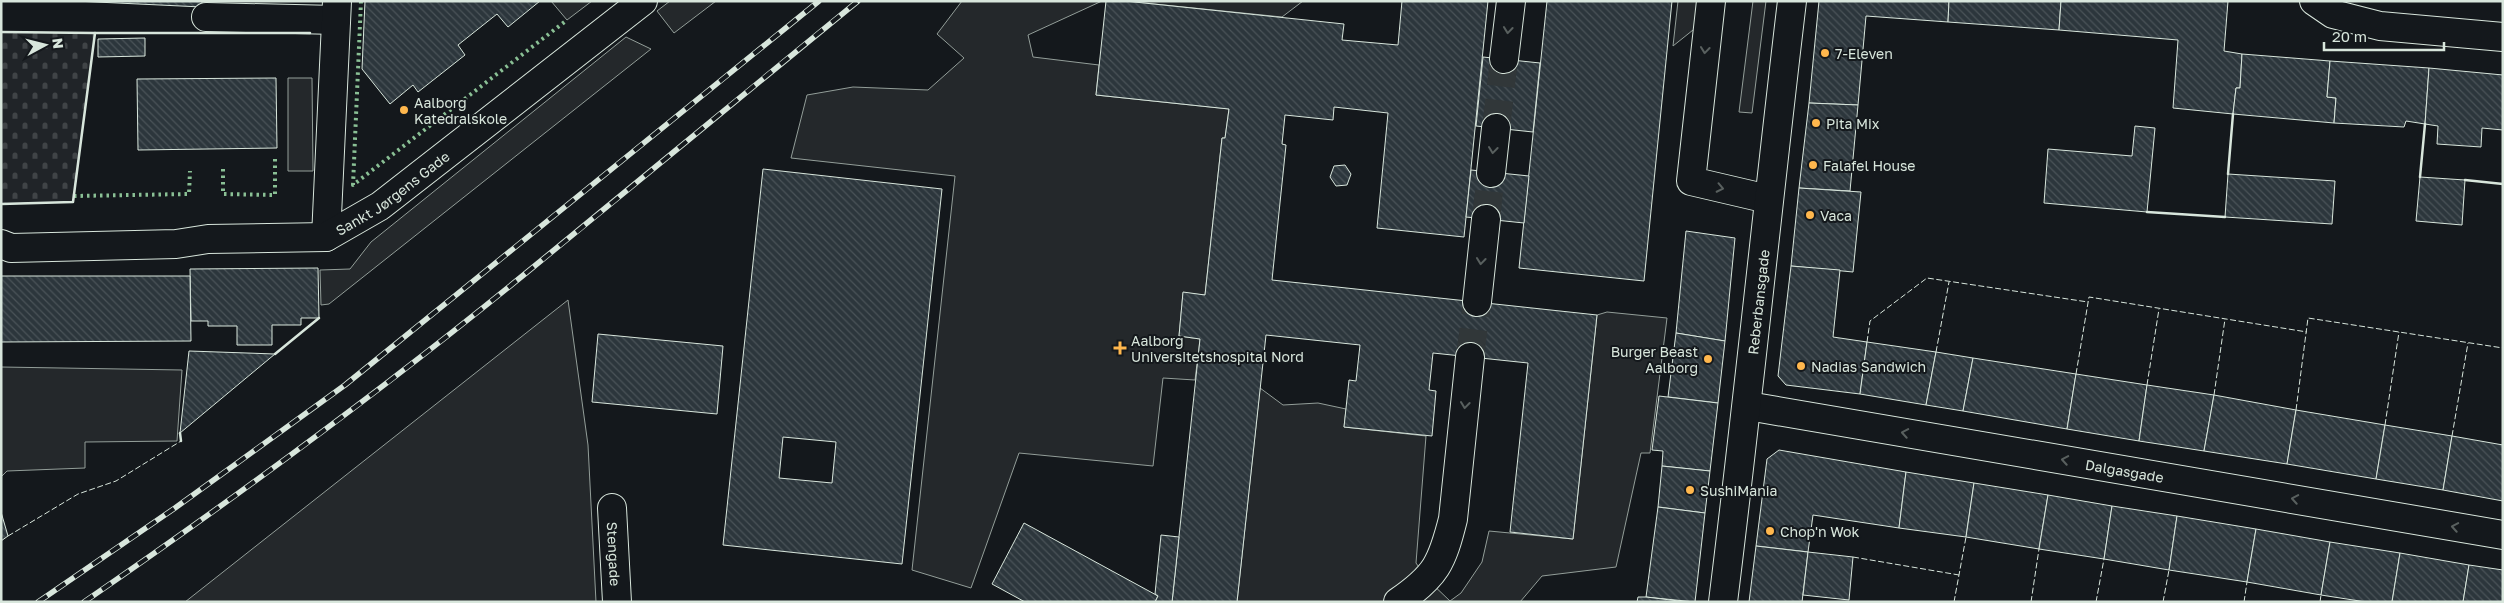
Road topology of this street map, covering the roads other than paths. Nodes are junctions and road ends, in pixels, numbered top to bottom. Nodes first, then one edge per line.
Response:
1 (644, 1) edge
2 (1511, 1) edge
3 (1711, 1) edge
4 (1792, 1) edge
5 (2314, 1) edge
6 (336, 11) edge
7 (206, 17) dead end
8 (2503, 37) edge
9 (1504, 59) tunnel mouth
10 (1496, 128) tunnel mouth
11 (1491, 173) tunnel mouth
12 (1768, 199) junction
13 (1486, 219) tunnel mouth
14 (326, 237) junction
15 (1, 244) edge
16 (1477, 302) tunnel mouth
17 (1470, 357) tunnel mouth
18 (1748, 406) junction
19 (612, 508) dead end
20 (2503, 535) edge
21 (617, 602) edge
22 (1398, 602) edge
23 (1723, 602) edge

1 - 14 street, Sankt Jørgens Gade
2 -> 9 street
3 -> 12 street
4 - 12 street, Reberbansgade
5 - 8 street
6 - 7 street
6 - 14 street
10 -> 11 street
12 - 18 street, Reberbansgade
13 -> 16 street
14 - 15 street, Sankt Jørgens Gade
17 -> 22 street
20 -> 18 street, Dalgasgade
18 - 23 street, Reberbansgade
19 - 21 street, Stengade

